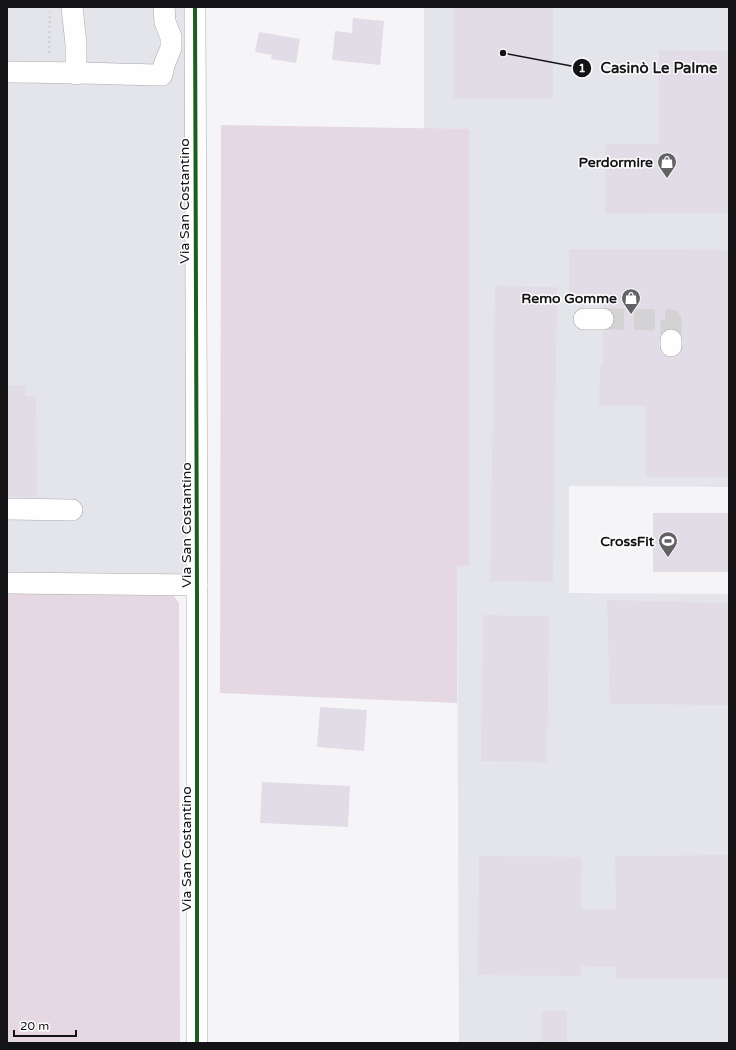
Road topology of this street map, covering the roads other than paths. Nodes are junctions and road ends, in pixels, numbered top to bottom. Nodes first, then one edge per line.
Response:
1 (72, 7) edge
2 (164, 7) edge
3 (194, 7) edge
4 (7, 72) edge
5 (76, 74) junction
6 (7, 509) edge
7 (72, 510) dead end
8 (7, 583) edge
9 (197, 585) junction
10 (197, 1043) edge

1 - 5 street
2 - 5 street
3 - 9 street, Via San Costantino
4 - 5 street
6 - 7 street
8 - 9 street
9 - 10 street, Via San Costantino

